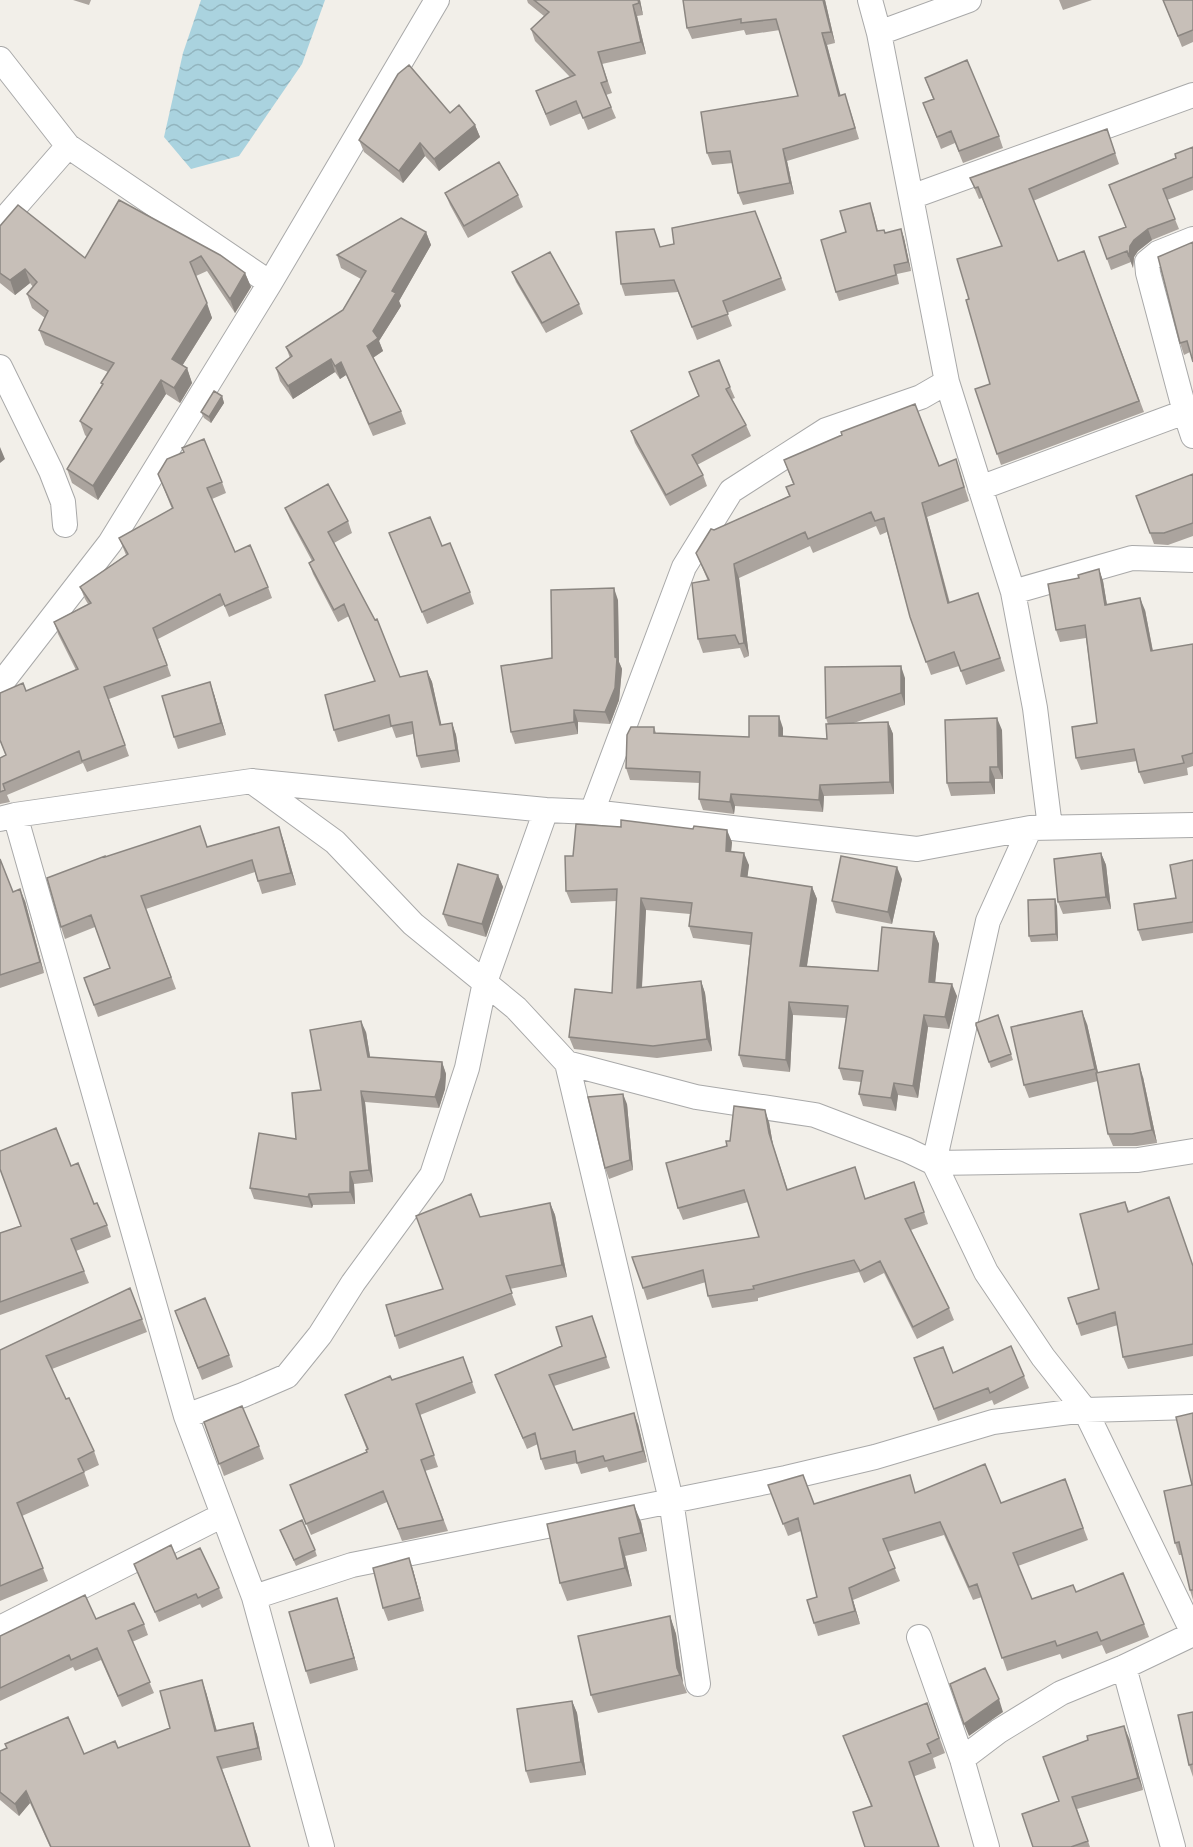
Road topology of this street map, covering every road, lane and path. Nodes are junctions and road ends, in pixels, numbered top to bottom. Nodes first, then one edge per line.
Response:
1 (437, 0) edge
2 (870, 0) edge
3 (969, 0) edge
4 (879, 33) junction
5 (0, 59) edge
6 (1193, 95) edge
7 (68, 146) junction
8 (911, 197) junction
9 (0, 224) edge
10 (1193, 239) edge
11 (270, 283) junction
12 (0, 367) edge
13 (947, 382) junction
14 (1189, 411) edge
15 (1193, 436) edge
16 (980, 488) junction
17 (65, 525) dead end
18 (1193, 560) edge
19 (1013, 592) junction
20 (0, 685) edge
21 (252, 781) junction
22 (546, 810) junction
23 (592, 812) junction
24 (7, 817) edge
25 (1193, 825) edge
26 (1040, 827) junction
27 (485, 982) junction
28 (567, 1063) junction
29 (1193, 1151) edge
30 (934, 1163) junction
31 (1193, 1407) edge
32 (1085, 1410) junction
33 (186, 1416) junction
34 (671, 1500) junction
35 (223, 1515) junction
36 (254, 1597) junction
37 (0, 1628) edge
38 (1193, 1634) edge
39 (919, 1637) dead end
40 (1124, 1667) junction
41 (698, 1684) dead end
42 (962, 1759) junction
43 (322, 1847) edge
44 (987, 1847) edge
45 (1173, 1847) edge

1 - 11 street
2 - 4 street
3 - 4 street
4 - 8 street
5 - 7 street
6 - 8 street
7 - 9 street
7 - 11 street
8 - 13 street
10 - 14 street
11 - 20 street
12 - 17 street
13 - 16 street
13 - 23 street
14 - 15 street
14 - 16 street
16 - 19 street
18 - 19 street
19 - 26 street
21 - 22 street
21 - 24 street
21 - 27 street
22 - 23 street
22 - 27 street
23 - 26 street
24 - 33 street
25 - 26 street
26 - 30 street
27 - 28 street
27 - 33 street
28 - 30 street
28 - 34 street
29 - 30 street
30 - 32 street
31 - 32 street
32 - 34 street
32 - 38 street
33 - 35 street
34 - 36 street
34 - 41 street
35 - 36 street
35 - 37 street
36 - 43 street
38 - 40 street
39 - 42 street
40 - 42 street
40 - 45 street
42 - 44 street

